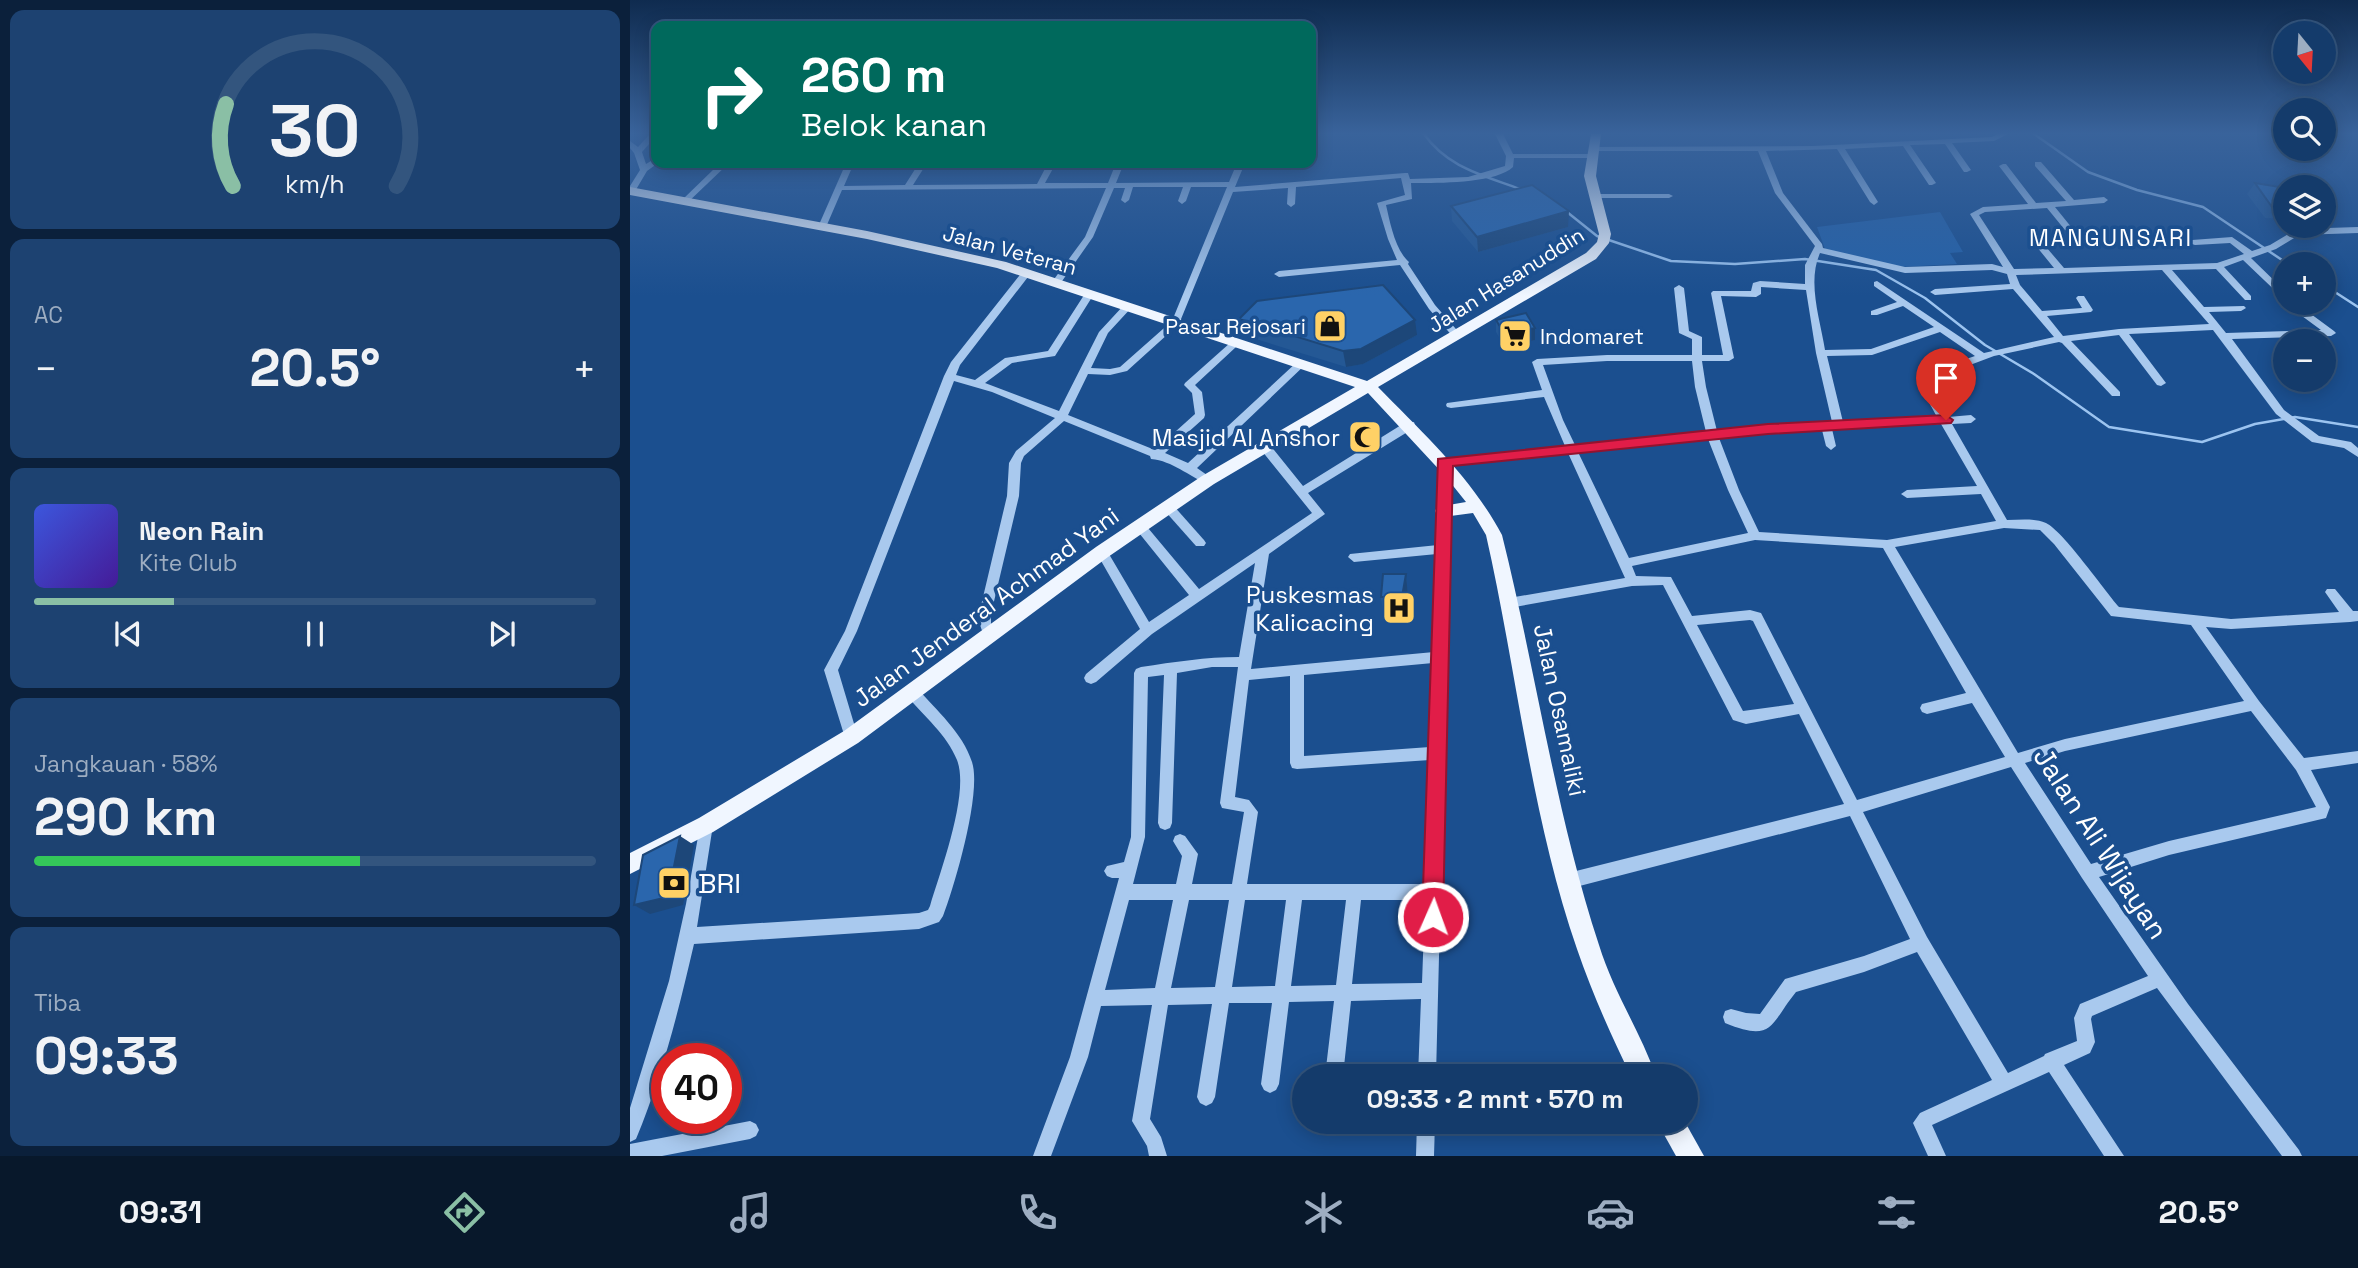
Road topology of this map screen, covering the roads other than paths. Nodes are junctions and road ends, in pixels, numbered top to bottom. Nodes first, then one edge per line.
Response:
1 (699, 188) edge
2 (841, 188) edge
3 (1109, 188) edge
4 (1129, 188) edge
5 (1187, 188) edge
6 (1232, 188) edge
7 (1292, 188) edge
8 (1408, 188) edge
9 (1593, 188) edge
10 (1777, 188) edge
11 (1865, 188) edge
12 (2020, 188) edge
13 (2059, 188) edge
14 (631, 191) edge
15 (1595, 196) junction
16 (1669, 196) dead end
17 (1125, 200) dead end
18 (1380, 200) junction
19 (2104, 200) dead end
20 (1182, 201) dead end
21 (685, 202) junction
22 (1874, 202) dead end
23 (2072, 203) junction
24 (1291, 204) dead end
25 (1369, 204) dead end
26 (2049, 205) junction
27 (2034, 206) junction
28 (822, 227) junction
29 (2068, 228) dead end
30 (2358, 230) edge
31 (2032, 236) dead end
32 (2195, 242) dead end
33 (2251, 255) junction
34 (1815, 258) junction
35 (1405, 262) junction
36 (2218, 266) junction
37 (2165, 268) junction
38 (2061, 270) junction
39 (2011, 272) junction
40 (1026, 273) junction
41 (1279, 274) dead end
42 (1057, 282) junction
43 (2273, 282) edge
44 (1877, 284) dead end
45 (2016, 286) junction
46 (1811, 287) junction
47 (1679, 288) dead end
48 (1935, 292) dead end
49 (1089, 294) junction
50 (2081, 298) dead end
51 (2248, 298) dead end
52 (1904, 303) junction
53 (1128, 307) junction
54 (2241, 308) dead end
55 (2202, 310) junction
56 (1874, 313) dead end
57 (2039, 314) junction
58 (2306, 315) edge
59 (1176, 322) junction
60 (2216, 327) junction
61 (1941, 328) junction
62 (2122, 332) junction
63 (1457, 336) junction
64 (2224, 336) junction
65 (2064, 340) junction
66 (1233, 345) junction
67 (1821, 353) junction
68 (1986, 355) junction
69 (1696, 358) junction
70 (1301, 364) junction
71 (1086, 371) junction
72 (949, 376) junction
73 (2161, 383) dead end
74 (978, 384) junction
75 (1370, 387) junction
76 (1547, 393) junction
77 (2116, 394) dead end
78 (1451, 405) dead end
79 (1060, 418) junction
80 (1970, 419) dead end
81 (1946, 420) junction
82 (1410, 425) junction
83 (1832, 425) junction
84 (1714, 434) junction
85 (1831, 446) dead end
86 (1266, 448) junction
87 (1571, 449) junction
88 (2358, 453) edge
89 (1155, 456) junction
90 (1444, 464) junction
91 (1190, 468) junction
92 (1208, 480) junction
93 (1985, 490) junction
94 (1301, 492) junction
95 (1907, 494) dead end
96 (1478, 506) junction
97 (1168, 507) junction
98 (1443, 511) junction
99 (2004, 524) junction
100 (1139, 525) junction
101 (1755, 536) junction
102 (1200, 543) dead end
103 (1887, 544) junction
104 (1443, 549) junction
105 (1101, 552) junction
106 (1263, 552) junction
107 (1354, 557) dead end
108 (1625, 563) junction
109 (1632, 582) junction
110 (2331, 592) dead end
111 (1196, 594) junction
112 (1509, 603) junction
113 (2354, 617) edge
114 (1688, 621) junction
115 (2196, 622) junction
116 (1147, 630) junction
117 (992, 633) junction
118 (1442, 657) junction
119 (1171, 668) junction
120 (1244, 669) junction
121 (1297, 672) junction
122 (1091, 678) dead end
123 (912, 692) junction
124 (1974, 697) junction
125 (2253, 705) junction
126 (1801, 708) junction
127 (1927, 708) dead end
128 (851, 737) junction
129 (1439, 753) junction
130 (2358, 757) edge
131 (2015, 761) junction
132 (2301, 765) junction
133 (1851, 809) junction
134 (1165, 823) dead end
135 (706, 825) junction
136 (1180, 841) dead end
137 (630, 864) edge
138 (1130, 869) junction
139 (1112, 870) dead end
140 (2087, 873) junction
141 (1568, 881) junction
142 (1124, 892) junction
143 (1434, 892) junction
144 (1181, 893) junction
145 (1236, 893) junction
146 (1295, 894) junction
147 (1354, 894) junction
148 (687, 936) junction
149 (1921, 943) junction
150 (2160, 979) junction
151 (1429, 991) junction
152 (1283, 995) junction
153 (1342, 995) junction
154 (1222, 996) junction
155 (1096, 998) junction
156 (1161, 999) junction
157 (1731, 1017) dead end
158 (2052, 1059) junction
159 (1335, 1064) edge
160 (1427, 1064) edge
161 (1638, 1064) edge
162 (2004, 1083) junction
163 (1270, 1084) dead end
164 (1206, 1097) dead end
165 (750, 1130) dead end
166 (630, 1133) edge
167 (1425, 1134) edge
168 (1677, 1134) edge
169 (630, 1153) edge
170 (1042, 1156) edge
171 (1158, 1156) edge
172 (1422, 1156) edge
173 (1691, 1156) edge
174 (1937, 1156) edge
175 (2115, 1156) edge
176 (2293, 1156) edge

1 - 21 street
2 - 28 street
3 - 42 street
4 - 17 street
5 - 20 street
6 - 59 street
7 - 24 street
8 - 18 street
9 - 15 main road, Jalan Hasanuddin
10 - 34 street
11 - 22 street
12 - 27 street
13 - 23 street
14 - 21 main road, Jalan Veteran
15 - 16 street
15 - 63 main road, Jalan Hasanuddin
18 - 25 street
18 - 35 street
19 - 23 street
21 - 28 main road, Jalan Veteran
23 - 26 street
26 - 27 street
26 - 29 street
27 - 39 street
28 - 40 main road, Jalan Veteran
30 - 33 street
31 - 38 street
32 - 33 street
33 - 36 street
33 - 43 street
34 - 39 street
34 - 46 street
35 - 41 street
35 - 63 street
36 - 37 street
36 - 51 street
37 - 38 street
37 - 55 street
38 - 39 street
39 - 45 street
40 - 42 main road, Jalan Veteran
40 - 72 street
42 - 49 main road, Jalan Veteran
44 - 52 street
45 - 48 street
45 - 57 street
46 - 67 street
46 - 69 street
47 - 69 street
49 - 53 main road, Jalan Veteran
49 - 74 street
50 - 57 street
52 - 56 street
52 - 61 street
53 - 59 main road, Jalan Veteran
53 - 71 street
54 - 55 street
55 - 60 street
57 - 65 street
58 - 64 street
59 - 66 main road, Jalan Veteran
59 - 71 street
60 - 62 street
60 - 64 street
61 - 67 street
61 - 68 street
62 - 65 street
62 - 73 street
63 - 75 main road, Jalan Hasanuddin
64 - 88 street
65 - 68 street
65 - 77 street
66 - 70 main road, Jalan Veteran
66 - 89 street
67 - 83 street
68 - 81 street
69 - 76 street
69 - 84 street
70 - 75 main road, Jalan Veteran
70 - 91 street
71 - 79 street
72 - 74 street
72 - 128 street
74 - 79 street
75 - 82 main road, Jalan Osamaliki
75 - 86 main road, Jalan Jenderal Achmad Yani
76 - 78 street
76 - 87 street
79 - 89 street
79 - 117 street
80 - 81 street
81 - 83 street
81 - 93 street
82 - 90 main road, Jalan Osamaliki
82 - 94 street
83 - 84 street
83 - 85 street
84 - 87 street
84 - 101 street
86 - 92 main road, Jalan Jenderal Achmad Yani
86 - 94 street
87 - 90 street
87 - 108 street
89 - 91 street
90 - 96 main road, Jalan Osamaliki
90 - 98 street
91 - 92 street
92 - 97 main road, Jalan Jenderal Achmad Yani
93 - 95 street
93 - 99 street
94 - 106 street
96 - 98 main road
96 - 112 main road, Jalan Osamaliki
97 - 100 main road, Jalan Jenderal Achmad Yani
97 - 102 street
98 - 104 street
99 - 103 street
99 - 115 street
100 - 105 main road, Jalan Jenderal Achmad Yani
100 - 111 street
101 - 103 street
101 - 108 street
103 - 124 street, Jalan Ali Wijayan
104 - 107 street
104 - 118 street
105 - 116 street
105 - 117 main road, Jalan Jenderal Achmad Yani
106 - 111 street
106 - 120 street
108 - 109 street
109 - 112 street
109 - 114 street
110 - 113 street
111 - 116 street
112 - 141 main road, Jalan Osamaliki
113 - 115 street
114 - 126 street
114 - 126 street
115 - 125 street
116 - 122 street
117 - 123 main road, Jalan Jenderal Achmad Yani
118 - 121 street
118 - 129 street
119 - 120 street
119 - 134 street
119 - 138 street
120 - 121 street
120 - 145 street
121 - 129 street
123 - 128 main road, Jalan Jenderal Achmad Yani
123 - 148 street
124 - 127 street
124 - 131 street, Jalan Ali Wijayan
125 - 131 street
125 - 132 street
126 - 133 street
128 - 135 main road, Jalan Jenderal Achmad Yani
129 - 143 street
130 - 132 street
131 - 133 street
131 - 140 street, Jalan Ali Wijayan
132 - 140 street
133 - 141 street
133 - 149 street
135 - 137 main road, Jalan Jenderal Achmad Yani
135 - 148 street
136 - 144 street
138 - 139 street
138 - 142 street
140 - 150 street, Jalan Ali Wijayan
141 - 161 main road, Jalan Osamaliki
142 - 144 street
142 - 155 street
143 - 147 street
143 - 151 street
144 - 145 street
144 - 156 street
145 - 146 street
145 - 154 street
146 - 147 street
146 - 152 street
147 - 153 street
148 - 166 street
149 - 157 street
149 - 162 street
150 - 158 street
150 - 176 street, Jalan Ali Wijayan
151 - 153 street
151 - 160 street
152 - 153 street
152 - 154 street
152 - 163 street
153 - 159 street
154 - 156 street
154 - 164 street
155 - 156 street
155 - 170 street
156 - 171 street
158 - 162 street
158 - 175 street
162 - 174 street
165 - 169 street
167 - 172 street
168 - 173 main road

